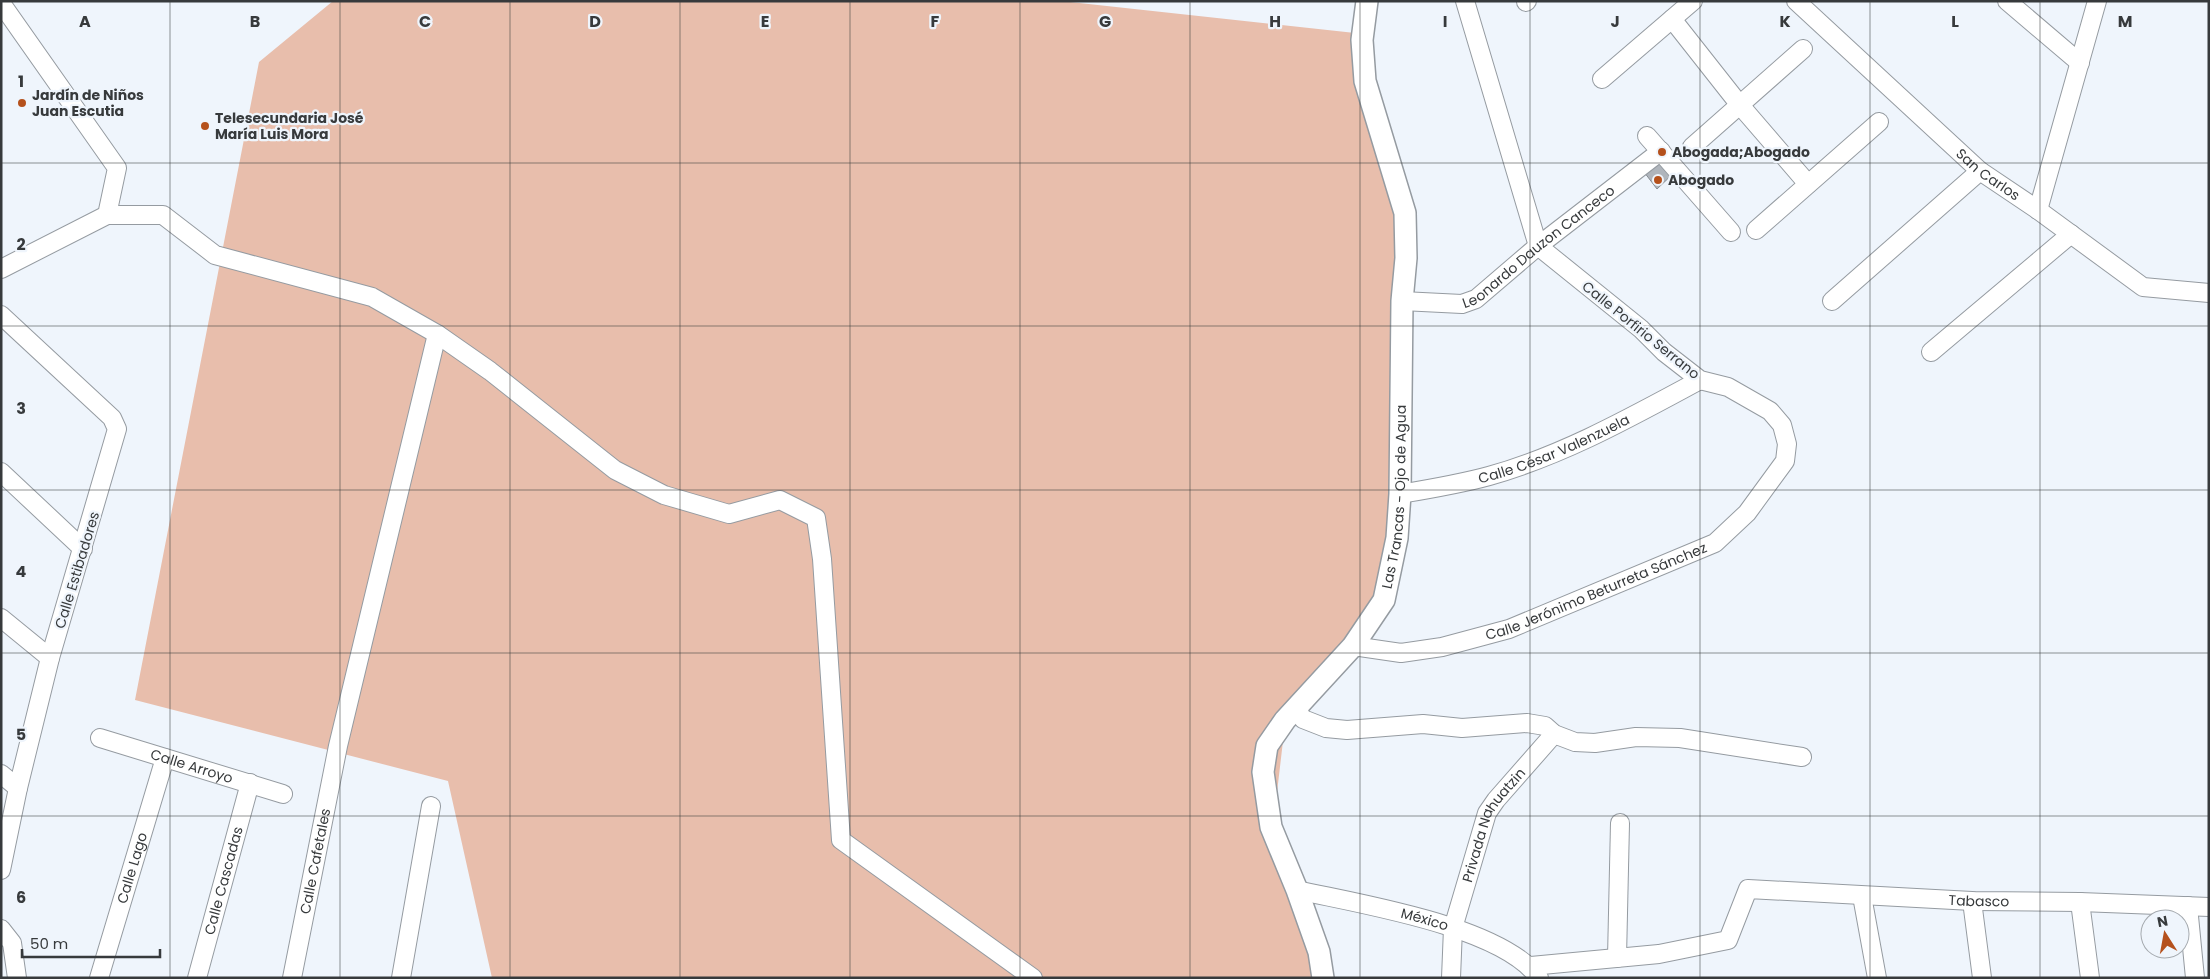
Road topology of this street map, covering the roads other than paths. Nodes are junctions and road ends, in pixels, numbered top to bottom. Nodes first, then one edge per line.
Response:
1 (1367, 1) edge
2 (1465, 1) edge
3 (1693, 1) edge
4 (1796, 1) edge
5 (2006, 1) edge
6 (2097, 1) edge
7 (5, 6) edge
8 (1672, 19) junction
9 (1803, 49) dead end
10 (2080, 63) junction
11 (1602, 79) dead end
12 (1739, 104) junction
13 (1879, 122) dead end
14 (1647, 136) dead end
15 (1692, 146) dead end
16 (1661, 151) junction
17 (1980, 171) junction
18 (1808, 184) junction
19 (2038, 210) junction
20 (107, 215) junction
21 (1756, 230) dead end
22 (1731, 232) dead end
23 (2071, 234) junction
24 (1538, 246) junction
25 (1, 269) edge
26 (2209, 293) edge
27 (1402, 301) junction
28 (1832, 301) dead end
29 (1, 315) edge
30 (437, 334) junction
31 (1931, 352) dead end
32 (1700, 380) junction
33 (1787, 444) joint
34 (1, 472) edge
35 (1400, 494) junction
36 (84, 549) junction
37 (1, 618) edge
38 (1353, 646) junction
39 (50, 658) junction
40 (1296, 708) junction
41 (1554, 734) junction
42 (100, 738) dead end
43 (1802, 757) dead end
44 (166, 758) junction
45 (1, 774) edge
46 (250, 783) junction
47 (18, 788) junction
48 (283, 794) dead end
49 (431, 806) dead end
50 (1620, 823) dead end
51 (1, 870) edge
52 (1297, 890) junction
53 (1862, 896) junction
54 (1972, 901) junction
55 (2080, 902) junction
56 (2188, 906) junction
57 (2209, 908) edge
58 (1453, 928) junction
59 (1, 929) edge
60 (1617, 958) junction
61 (1535, 972) edge
62 (18, 978) edge
63 (99, 978) edge
64 (197, 978) edge
65 (292, 978) edge
66 (401, 978) edge
67 (1033, 978) edge
68 (1323, 978) edge
69 (1451, 978) edge
70 (1877, 978) edge
71 (1982, 978) edge
72 (2090, 978) edge
73 (2195, 978) edge

1 - 27 street, Las Trancas - Ojo de Agua
2 - 24 street
3 - 8 street
4 - 17 street, San Carlos
5 - 10 street
6 - 10 street
7 - 20 street
8 - 11 street
8 - 12 street
9 - 12 street
10 - 19 street
12 - 15 street
12 - 18 street
13 - 18 street
14 - 16 street
16 - 22 street
16 - 24 street, Leonardo Dauzon Canceco
17 - 19 street, San Carlos
17 - 28 street
18 - 21 street
19 - 23 street, San Carlos
20 - 25 street
20 - 30 street
23 - 26 street, San Carlos
23 - 31 street
24 - 27 street, Leonardo Dauzon Canceco
24 - 32 street, Calle Porfirio Serrano
27 - 35 street, Las Trancas - Ojo de Agua
29 - 36 street, Calle Estibadores
30 - 65 street, Calle Cafetales
30 - 67 street
32 - 33 street, Calle Porfirio Serrano
32 - 35 street, Calle César Valenzuela
33 - 38 street, Calle Jerónimo Beturreta Sánchez
34 - 36 street
35 - 38 street, Las Trancas - Ojo de Agua
36 - 39 street, Calle Estibadores
37 - 39 street
38 - 40 street, Las Trancas - Ojo de Agua
39 - 47 street, Calle Estibadores
40 - 41 street
40 - 52 street, Las Trancas - Ojo de Agua
41 - 43 street
41 - 58 street, Privada Nahuatzin
42 - 44 street, Calle Arroyo
44 - 46 street, Calle Arroyo
44 - 63 street, Calle Lago
45 - 47 street
46 - 48 street, Calle Arroyo
46 - 64 street, Calle Cascadas
47 - 51 street, Calle Estibadores
49 - 66 street
50 - 60 street
52 - 58 street, México
52 - 68 street, Las Trancas - Ojo de Agua
53 - 54 street, Tabasco
53 - 60 street, Tabasco
53 - 70 street
54 - 55 street, Tabasco
54 - 71 street
55 - 56 street, Tabasco
55 - 72 street
56 - 57 street, Tabasco
56 - 73 street
58 - 61 street, México
58 - 69 street, Privada Nahuatzin
59 - 62 street
60 - 61 street

